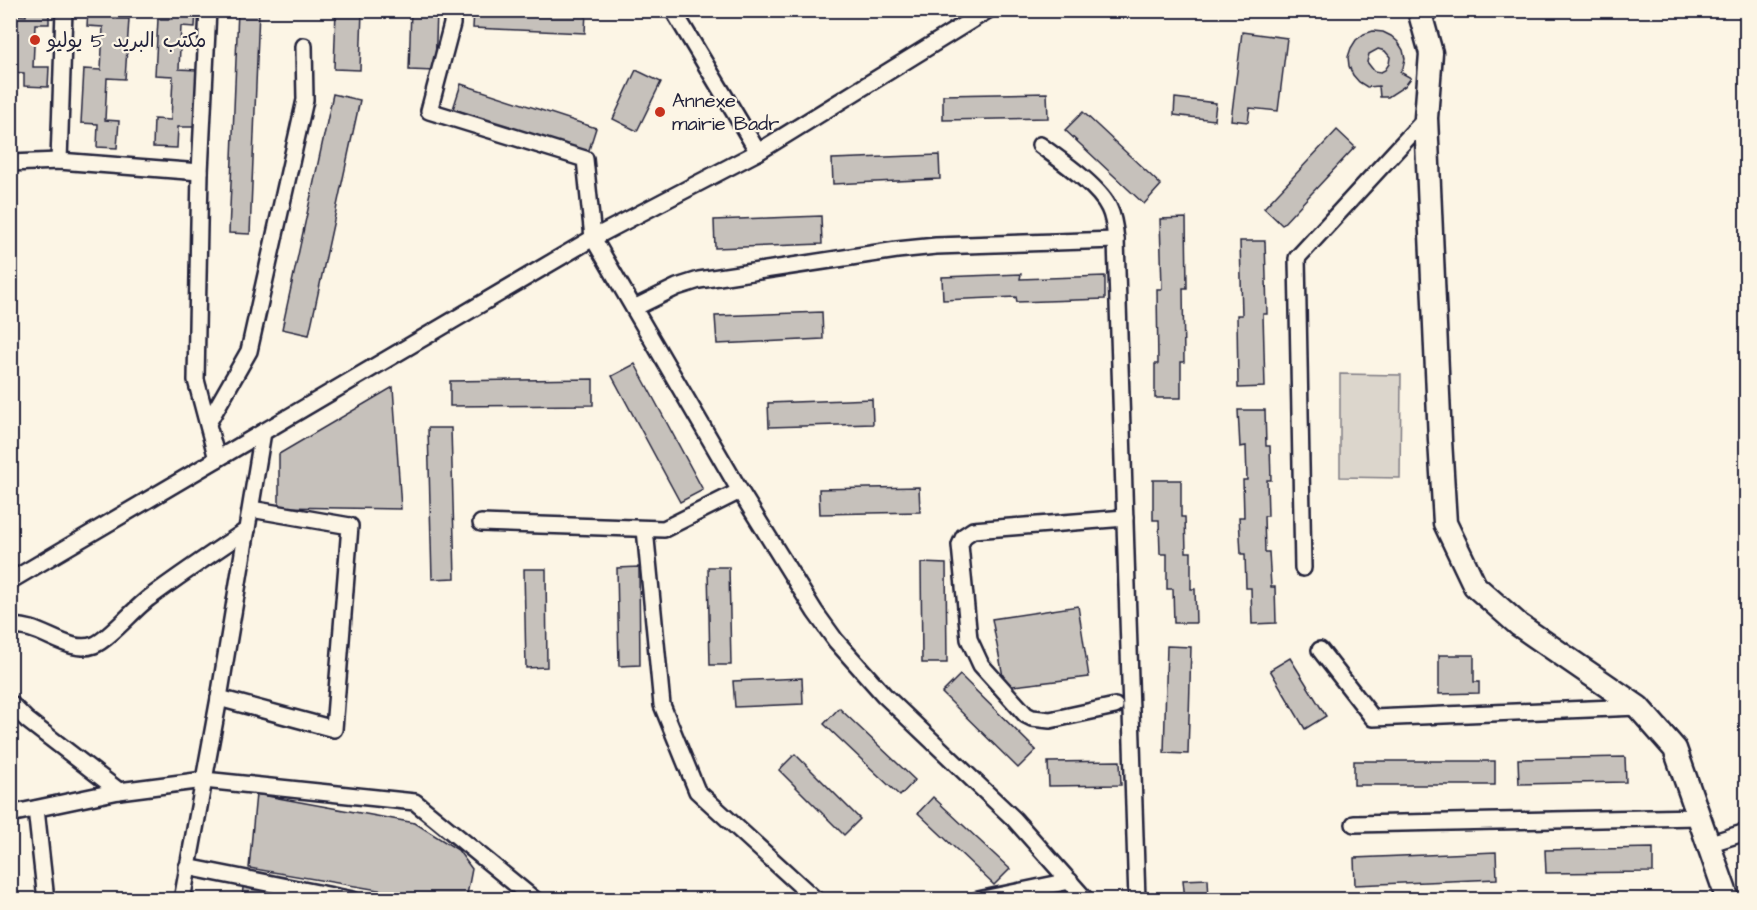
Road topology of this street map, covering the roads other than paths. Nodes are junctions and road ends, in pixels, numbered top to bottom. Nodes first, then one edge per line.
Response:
1 (64, 10) edge
2 (208, 10) edge
3 (452, 10) edge
4 (673, 10) edge
5 (988, 10) edge
6 (1419, 10) edge
7 (304, 46) dead end
8 (1426, 118) junction
9 (1040, 145) dead end
10 (758, 152) junction
11 (59, 161) junction
12 (10, 163) edge
13 (200, 172) junction
14 (593, 238) junction
15 (1116, 240) junction
16 (634, 308) junction
17 (208, 423) junction
18 (263, 432) junction
19 (217, 459) junction
20 (740, 491) junction
21 (250, 509) junction
22 (1125, 518) junction
23 (481, 523) dead end
24 (645, 529) junction
25 (247, 530) junction
26 (1303, 568) dead end
27 (10, 581) edge
28 (10, 627) edge
29 (1320, 650) dead end
30 (219, 698) junction
31 (10, 703) edge
32 (1114, 706) dead end
33 (1638, 707) junction
34 (204, 780) junction
35 (119, 790) junction
36 (36, 809) junction
37 (10, 814) edge
38 (1698, 817) junction
39 (1354, 824) dead end
40 (1746, 832) edge
41 (1708, 844) junction
42 (187, 867) junction
43 (1070, 881) junction
44 (46, 900) edge
45 (182, 900) edge
46 (353, 900) edge
47 (534, 900) edge
48 (816, 900) edge
49 (978, 900) edge
50 (1086, 900) edge
51 (1137, 900) edge
52 (1728, 900) edge

1 - 11 street
2 - 13 street
3 - 14 street
4 - 10 street
5 - 10 street
6 - 8 main road
7 - 17 street
8 - 26 street
8 - 33 main road
9 - 15 street
10 - 14 street
11 - 12 street
11 - 13 street
13 - 17 street
14 - 16 street
14 - 18 street
15 - 16 street
15 - 22 street
16 - 20 street
17 - 19 street
18 - 19 street
18 - 21 street
19 - 27 street
20 - 24 street
20 - 43 street
21 - 25 street
21 - 30 street
22 - 32 street
22 - 51 street
23 - 24 street
24 - 48 street
25 - 28 street
25 - 30 street
29 - 33 street
30 - 34 street
31 - 35 street
33 - 38 main road
34 - 35 street
34 - 42 street
34 - 47 street
35 - 36 street
36 - 37 street
36 - 44 street
38 - 39 street
38 - 41 main road
40 - 41 street
41 - 52 main road
42 - 45 street
42 - 46 street
43 - 49 street
43 - 50 street

